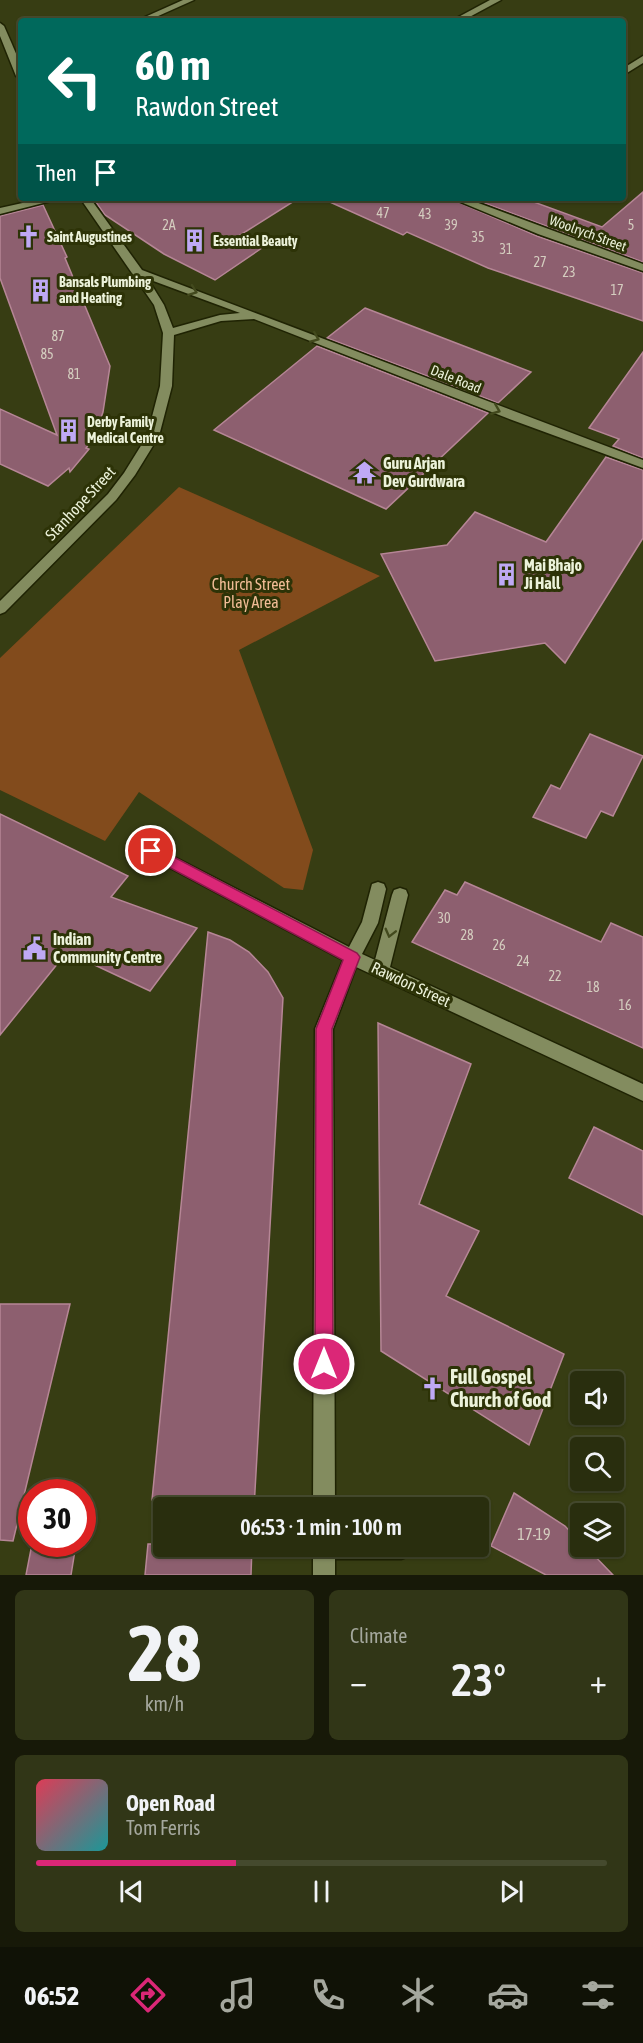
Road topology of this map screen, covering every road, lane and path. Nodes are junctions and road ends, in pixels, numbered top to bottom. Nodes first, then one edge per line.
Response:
1 (190, 0) edge
2 (497, 0) edge
3 (147, 18) edge
4 (460, 18) edge
5 (1, 32) edge
6 (643, 60) edge
7 (18, 67) edge
8 (626, 71) edge
9 (45, 201) edge
10 (87, 201) edge
11 (464, 201) edge
12 (0, 211) edge
13 (643, 268) edge
14 (138, 272) junction
15 (260, 316) junction
16 (169, 333) junction
17 (643, 464) edge
18 (0, 609) edge
19 (151, 851) dead end
20 (378, 889) dead end
21 (400, 895) dead end
22 (352, 957) junction
23 (381, 970) junction
24 (643, 1093) edge
25 (324, 1497) edge
26 (324, 1557) edge
27 (324, 1575) edge

1 - 3 street
2 - 4 street
5 - 7 street
6 - 8 street
9 - 12 street
10 - 14 street
11 - 13 street, Woolrych Street
14 -> 15 street, Dale Road
14 - 16 street
15 - 16 street, Dale Road
15 -> 17 street, Dale Road
16 - 18 street, Stanhope Street
19 - 22 street, Rawdon Street
20 - 22 street
21 -> 23 street
22 - 23 street, Rawdon Street
22 - 25 street
23 - 24 street, Rawdon Street
26 - 27 street

